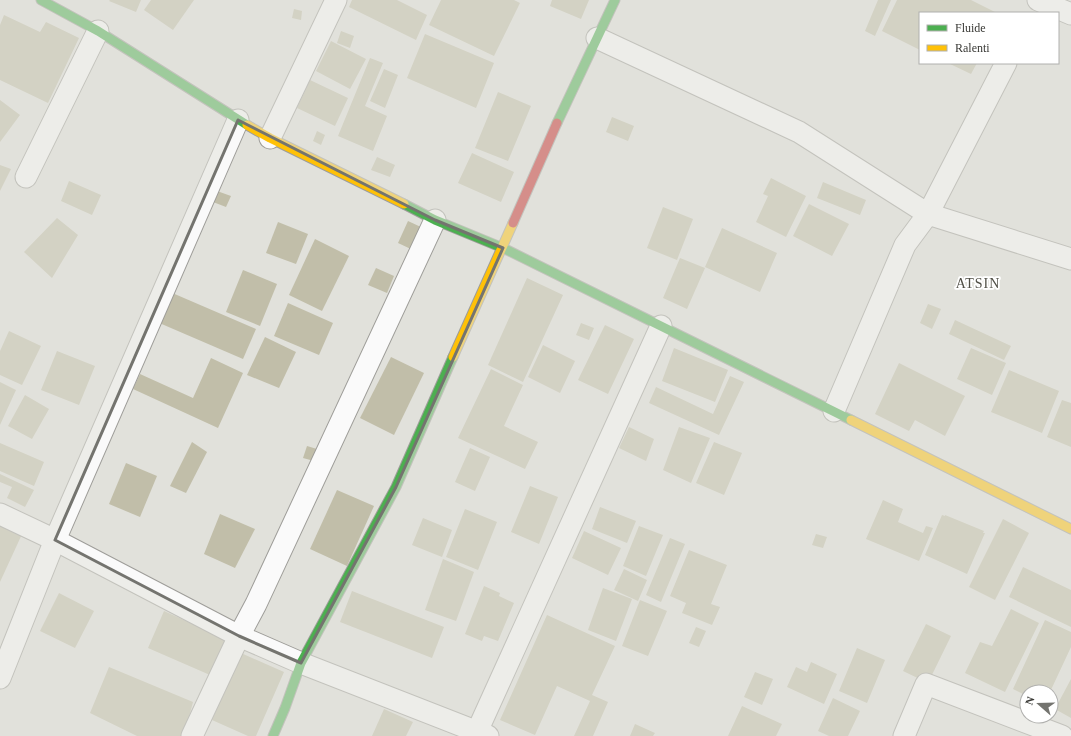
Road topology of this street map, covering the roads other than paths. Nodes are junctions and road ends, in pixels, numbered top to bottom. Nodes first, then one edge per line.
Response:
1 (41, 0) edge
2 (336, 0) edge
3 (615, 0) edge
4 (1038, 0) edge
5 (1032, 12) edge
6 (1071, 14) edge
7 (98, 31) junction
8 (597, 38) junction
9 (1005, 64) edge
10 (238, 120) junction
11 (270, 138) junction
12 (26, 177) dead end
13 (928, 214) junction
14 (435, 220) junction
15 (503, 248) junction
16 (1071, 258) edge
17 (661, 326) junction
18 (834, 412) junction
19 (0, 514) edge
20 (1071, 529) edge
21 (55, 540) junction
22 (239, 636) junction
23 (301, 663) junction
24 (0, 678) edge
25 (480, 734) edge
26 (192, 736) edge
27 (273, 736) edge
28 (904, 736) edge
29 (1062, 736) edge

1 - 7 street
2 - 11 street
3 - 8 street
4 - 5 street
4 - 6 street
7 - 10 street
7 - 12 street
8 - 13 street
8 - 15 street
9 - 13 street
10 - 11 street
10 - 21 street
11 - 14 street
13 - 16 street
13 - 18 street
14 - 15 street
14 - 22 street
15 - 17 street
15 - 23 street
17 - 18 street
17 - 25 street
18 - 20 street
19 - 21 street
21 - 22 street
21 - 24 street
22 - 23 street
22 - 26 street
23 - 25 street
23 - 27 street
28 - 29 street

